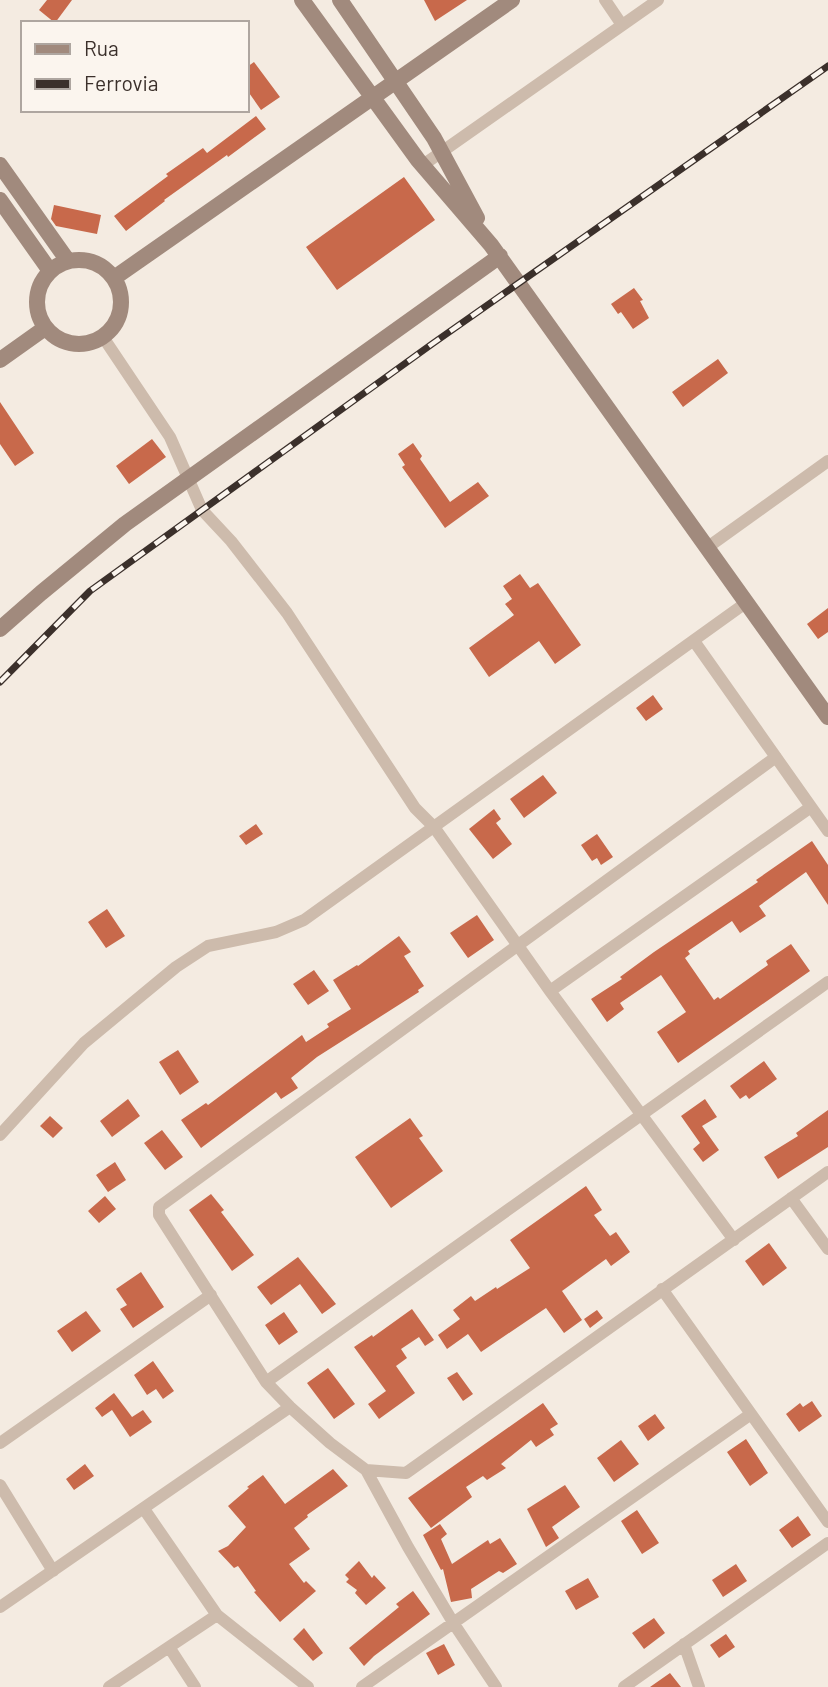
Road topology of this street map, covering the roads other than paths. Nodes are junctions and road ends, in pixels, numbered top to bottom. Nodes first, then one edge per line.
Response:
1 (302, 0) edge
2 (340, 0) edge
3 (512, 0) edge
4 (605, 0) edge
5 (658, 0) edge
6 (641, 5) edge
7 (622, 25) junction
8 (396, 81) junction
9 (372, 97) junction
10 (442, 152) junction
11 (0, 165) edge
12 (423, 165) junction
13 (0, 200) edge
14 (496, 250) junction
15 (68, 261) junction
16 (50, 271) junction
17 (114, 278) junction
18 (45, 328) junction
19 (103, 337) junction
20 (0, 360) edge
21 (828, 461) edge
22 (189, 480) junction
23 (708, 547) junction
24 (747, 603) junction
25 (0, 629) edge
26 (694, 640) junction
27 (828, 717) edge
28 (776, 757) junction
29 (811, 807) junction
30 (434, 827) junction
31 (828, 831) edge
32 (518, 946) junction
33 (828, 982) edge
34 (550, 991) junction
35 (642, 1115) junction
36 (0, 1135) edge
37 (828, 1172) edge
38 (791, 1198) junction
39 (734, 1240) junction
40 (828, 1249) edge
41 (662, 1289) junction
42 (211, 1295) junction
43 (266, 1382) junction
44 (290, 1407) junction
45 (751, 1414) junction
46 (0, 1443) edge
47 (366, 1470) junction
48 (0, 1485) edge
49 (144, 1510) junction
50 (828, 1522) edge
51 (828, 1543) edge
52 (53, 1571) junction
53 (0, 1607) edge
54 (217, 1615) junction
55 (454, 1624) junction
56 (684, 1644) junction
57 (169, 1647) junction
58 (109, 1687) edge
59 (195, 1687) edge
60 (307, 1687) edge
61 (362, 1687) edge
62 (496, 1687) edge
63 (624, 1687) edge
64 (699, 1687) edge

1 - 9 street
2 - 8 street
3 - 8 street
4 - 7 street
5 - 6 street
6 - 7 street
7 - 10 street
8 - 9 street
8 - 10 street
9 - 12 street
9 - 17 street
10 - 12 street
10 - 14 street
11 - 15 street
12 - 14 street
13 - 16 street
14 - 22 street
14 - 23 street
15 - 16 street
15 - 17 street
16 - 18 street
17 - 19 street
18 - 19 street
18 - 20 street
19 - 22 street
21 - 23 street
22 - 25 street
22 - 30 street
23 - 24 street
24 - 26 street
24 - 27 street
26 - 28 street
26 - 30 street
28 - 29 street
28 - 32 street
29 - 31 street
29 - 34 street
30 - 32 street
30 - 36 street
32 - 34 street
32 - 42 street
33 - 35 street
34 - 35 street
35 - 39 street
35 - 43 street
37 - 38 street
38 - 39 street
38 - 40 street
39 - 41 street
41 - 45 street
41 - 47 street
42 - 43 street
42 - 46 street
43 - 44 street
44 - 47 street
44 - 49 street
45 - 50 street
45 - 55 street
47 - 55 street
48 - 52 street
49 - 52 street
49 - 54 street
51 - 56 street
52 - 53 street
54 - 57 street
54 - 60 street
55 - 61 street
55 - 62 street
56 - 63 street
56 - 64 street
57 - 58 street
57 - 59 street

